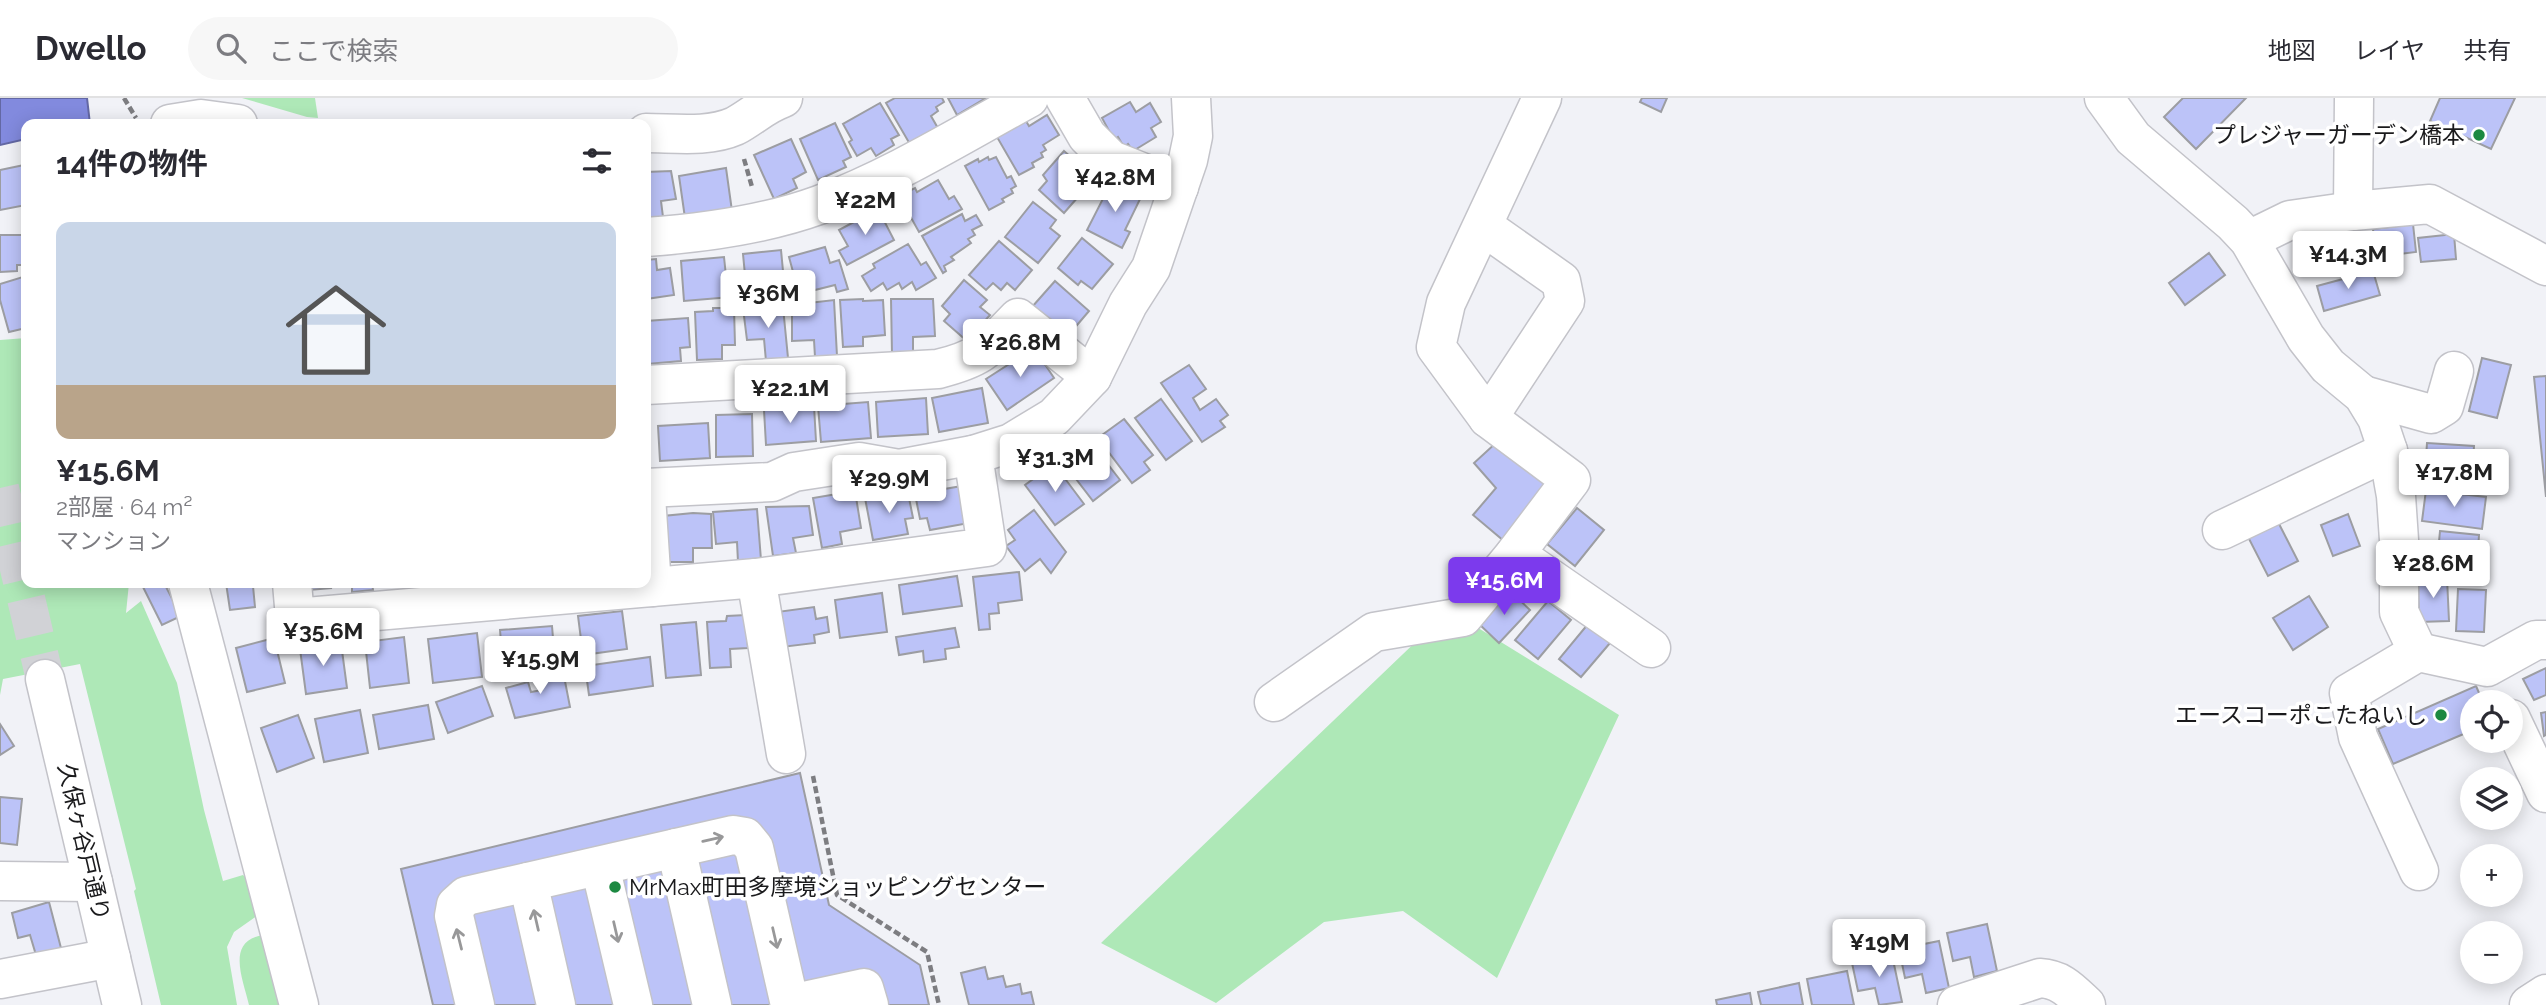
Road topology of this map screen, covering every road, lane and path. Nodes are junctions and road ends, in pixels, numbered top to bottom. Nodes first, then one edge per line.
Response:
1 (124, 98) edge
2 (783, 98) edge
3 (1029, 98) edge
4 (1065, 98) edge
5 (1191, 98) edge
6 (1542, 98) edge
7 (2104, 98) edge
8 (2354, 98) edge
9 (136, 119) edge
10 (734, 126) junction
11 (651, 132) edge
12 (1179, 187) junction
13 (2353, 211) junction
14 (763, 222) junction
15 (1483, 226) junction
16 (651, 236) edge
17 (2249, 240) junction
18 (2546, 266) edge
19 (2454, 371) dead end
20 (1092, 377) junction
21 (651, 385) edge
22 (2363, 395) junction
23 (1488, 418) junction
24 (2388, 451) junction
25 (973, 455) junction
26 (651, 488) edge
27 (2222, 530) dead end
28 (1516, 554) junction
29 (651, 572) edge
30 (756, 578) junction
31 (652, 587) joint
32 (189, 588) edge
33 (292, 588) edge
34 (640, 588) edge
35 (2546, 640) edge
36 (1651, 648) dead end
37 (2418, 652) junction
38 (2487, 667) junction
39 (45, 679) tunnel mouth
40 (2498, 690) edge
41 (1274, 702) dead end
42 (2523, 744) edge
43 (786, 754) joint
44 (2546, 793) edge
45 (676, 848) junction
46 (600, 866) junction
47 (2419, 871) dead end
48 (0, 881) edge
49 (93, 882) junction
50 (528, 882) junction
51 (111, 958) junction
52 (0, 979) edge
53 (2546, 994) edge
54 (122, 1005) edge
55 (299, 1005) edge
56 (475, 1005) edge
57 (556, 1005) edge
58 (633, 1005) edge
59 (712, 1005) edge
60 (790, 1005) edge
61 (869, 1005) edge
62 (939, 1005) edge
63 (1957, 1005) edge
64 (2086, 1005) edge
65 (2529, 1005) edge

1 - 9 path
2 - 10 street
3 - 14 street
4 - 12 street
5 - 12 street
6 - 15 street
7 - 17 street
8 - 13 street
10 - 11 street
10 - 14 path
12 - 20 street
13 - 17 street
13 - 18 street
14 - 16 street
15 - 23 street
15 - 23 street
17 - 22 street
19 - 22 street
20 - 21 street
20 - 25 street
22 - 24 street
23 - 28 street
24 - 27 street
24 - 37 street
25 - 26 street
25 - 30 street
28 - 36 street
28 - 41 street
29 - 31 street
30 - 31 street
30 - 43 street
32 - 55 street
33 - 34 street
35 - 38 street
37 - 38 street
37 - 47 street
38 - 40 street
39 - 49 street, 久保ヶ谷戸通り
42 - 44 street
43 - 62 path
45 - 46 street
45 - 59 street
45 -> 60 street
46 - 50 street
46 -> 58 street
48 - 49 street
49 - 51 street, 久保ヶ谷戸通り
56 -> 50 street
57 -> 50 street
51 - 52 street
51 - 54 street, 久保ヶ谷戸通り
53 - 65 street
60 - 61 street
63 - 64 street

